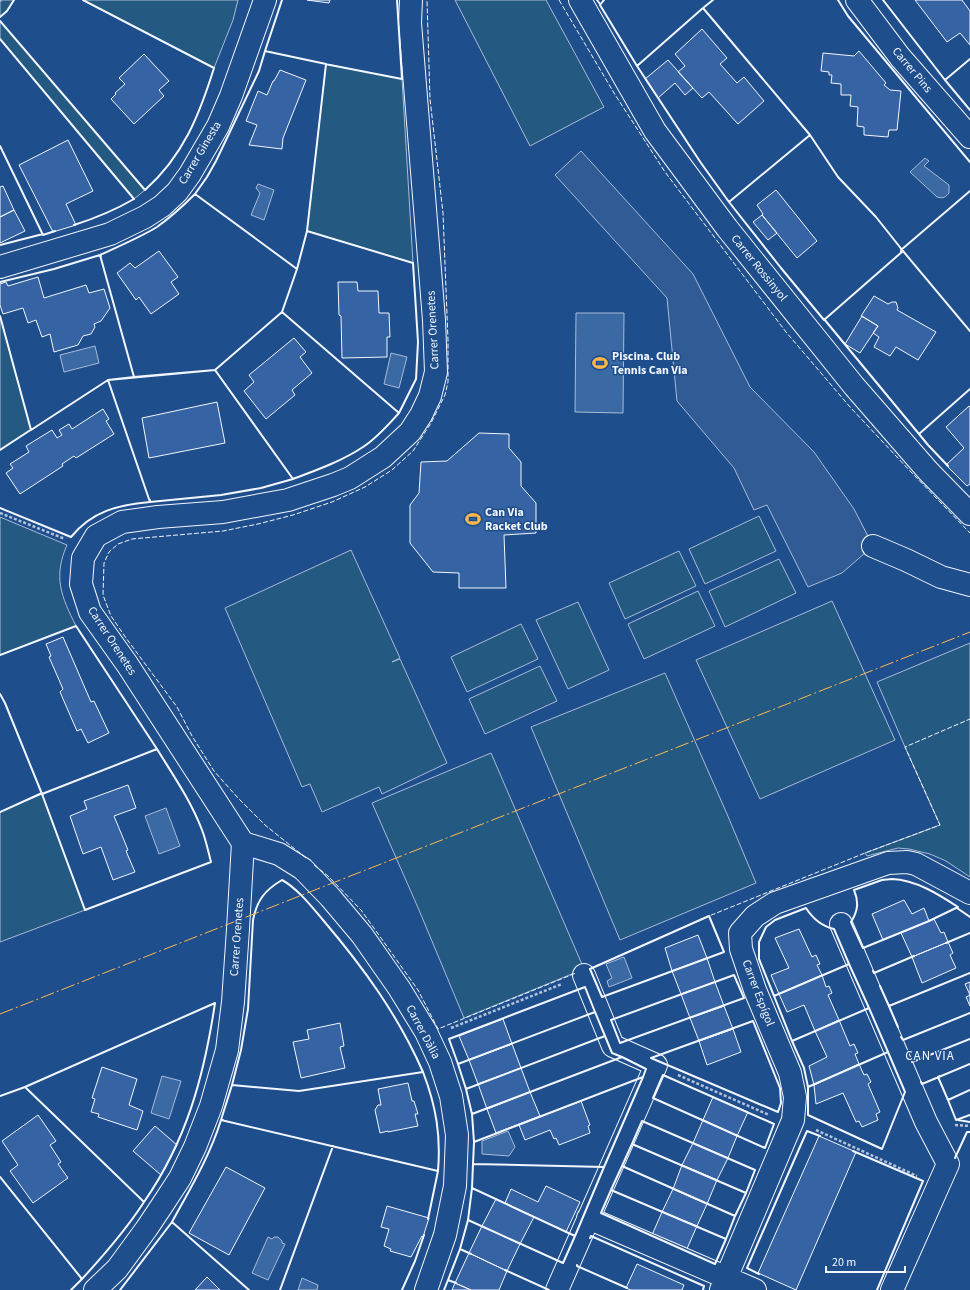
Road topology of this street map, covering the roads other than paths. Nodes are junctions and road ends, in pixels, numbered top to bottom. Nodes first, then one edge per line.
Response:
1 (265, 0) edge
2 (411, 0) edge
3 (580, 0) edge
4 (857, 0) edge
5 (970, 137) edge
6 (0, 267) edge
7 (970, 514) edge
8 (873, 546) dead end
9 (970, 585) edge
10 (243, 843) junction
11 (970, 893) edge
12 (841, 924) dead end
13 (584, 975) road end
14 (588, 1218) junction
15 (724, 1284) edge
16 (95, 1290) edge
17 (426, 1290) edge
18 (557, 1290) edge
19 (755, 1290) edge
20 (892, 1290) edge

1 - 6 street, Carrer Ginesta
2 - 10 street, Carrer Orenetes
3 - 7 street, Carrer Rossinyol
4 - 5 street, Carrer Pins
8 - 9 street
10 - 16 street, Carrer Orenetes
10 - 17 street, Carrer Dàlia
11 - 15 street, Carrer Espígol
12 - 20 street
13 - 14 street
14 - 15 street
14 - 18 street
15 - 19 street

